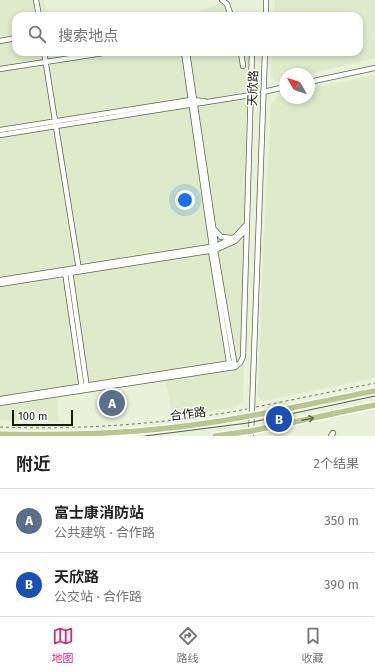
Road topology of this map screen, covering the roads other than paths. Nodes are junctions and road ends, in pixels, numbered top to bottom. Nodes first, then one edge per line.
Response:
1 (36, 0) edge
2 (222, 0) edge
3 (266, 0) edge
4 (38, 12) edge
5 (230, 12) edge
6 (266, 12) edge
7 (12, 39) edge
8 (0, 41) edge
9 (45, 56) edge
10 (84, 56) edge
11 (185, 56) edge
12 (187, 56) edge
13 (242, 56) edge
14 (252, 56) edge
15 (264, 56) edge
16 (46, 62) junction
17 (243, 66) dead end
18 (375, 68) edge
19 (0, 69) edge
20 (315, 81) edge
21 (279, 89) edge
22 (263, 92) junction
23 (251, 95) junction
24 (193, 102) junction
25 (56, 124) junction
26 (0, 130) edge
27 (0, 135) edge
28 (246, 224) junction
29 (214, 229) junction
30 (235, 237) junction
31 (214, 249) junction
32 (79, 270) junction
33 (68, 272) junction
34 (0, 280) edge
35 (0, 284) edge
36 (232, 365) junction
37 (84, 388) junction
38 (375, 391) edge
39 (0, 399) edge
40 (0, 403) edge
41 (375, 405) edge
42 (252, 415) junction
43 (251, 433) edge
44 (0, 434) edge
45 (215, 436) edge

1 - 4 street
2 - 5 street
3 - 6 street
7 - 8 street
9 - 16 street
10 - 16 street
11 - 24 street
12 - 24 street
13 - 17 street
14 - 23 street
15 - 22 street, 天欣路
16 - 19 street
16 - 25 street
18 - 20 street
21 - 22 street
22 - 42 street, 天欣路
23 - 24 street
23 - 28 street
24 - 25 street
24 - 29 street
24 - 31 street
25 - 26 street
25 - 27 street
25 - 32 street
28 - 30 street
28 - 31 street
28 - 36 street
29 - 30 street
29 - 31 street
30 - 31 street
31 - 32 street
31 - 36 street
32 - 33 street
33 - 34 street
33 - 35 street
33 - 37 street
36 - 37 street
37 - 39 street
37 - 40 street
38 - 42 main road, 合作路
43 -> 41 main road
42 - 43 street, 天欣路
42 - 44 main road, 合作路
43 - 45 main road

